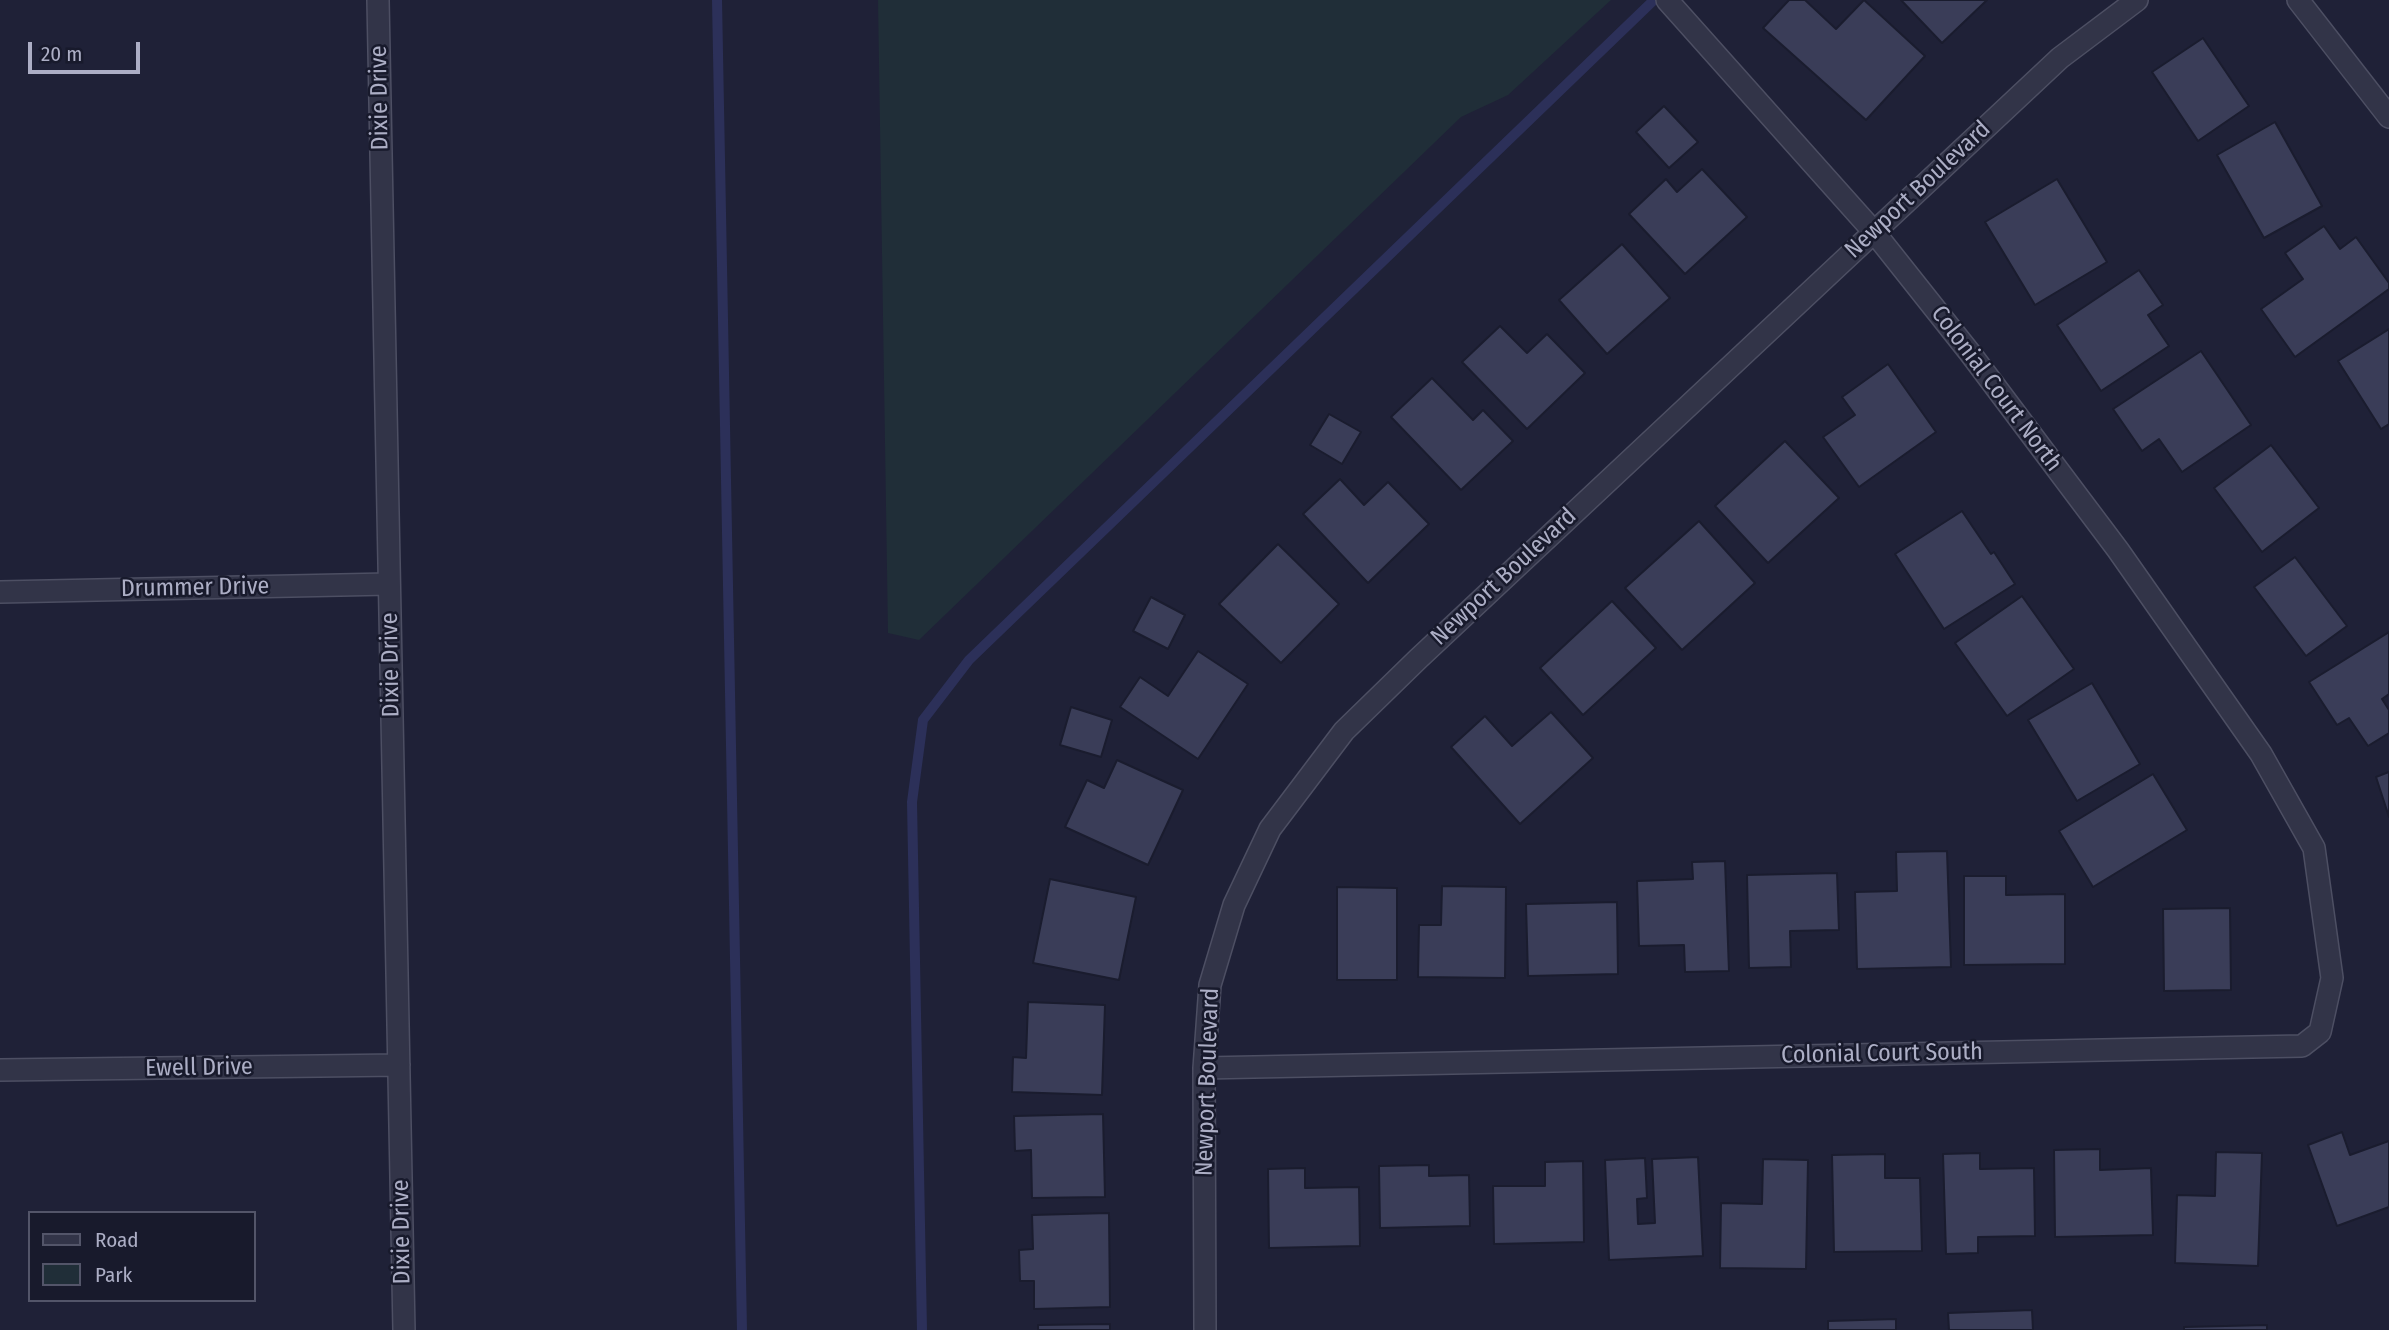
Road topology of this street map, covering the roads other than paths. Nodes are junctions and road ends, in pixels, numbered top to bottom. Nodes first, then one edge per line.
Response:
1 (378, 0) edge
2 (1667, 0) edge
3 (2137, 0) edge
4 (2298, 0) edge
5 (2389, 117) edge
6 (1874, 232) junction
7 (389, 584) junction
8 (0, 592) edge
9 (2290, 805) joint
10 (399, 1065) junction
11 (1204, 1068) junction
12 (0, 1070) edge
13 (404, 1330) edge
14 (1205, 1330) edge

1 - 7 street, Dixie Drive
2 - 6 street, Colonial Court North
3 - 6 street, Newport Boulevard
4 - 5 street
6 - 9 street, Colonial Court North
6 - 11 street, Newport Boulevard
7 - 8 street, Drummer Drive
7 - 10 street, Dixie Drive
9 - 11 street, Colonial Court South
10 - 12 street, Ewell Drive
10 - 13 street, Dixie Drive
11 - 14 street, Newport Boulevard

